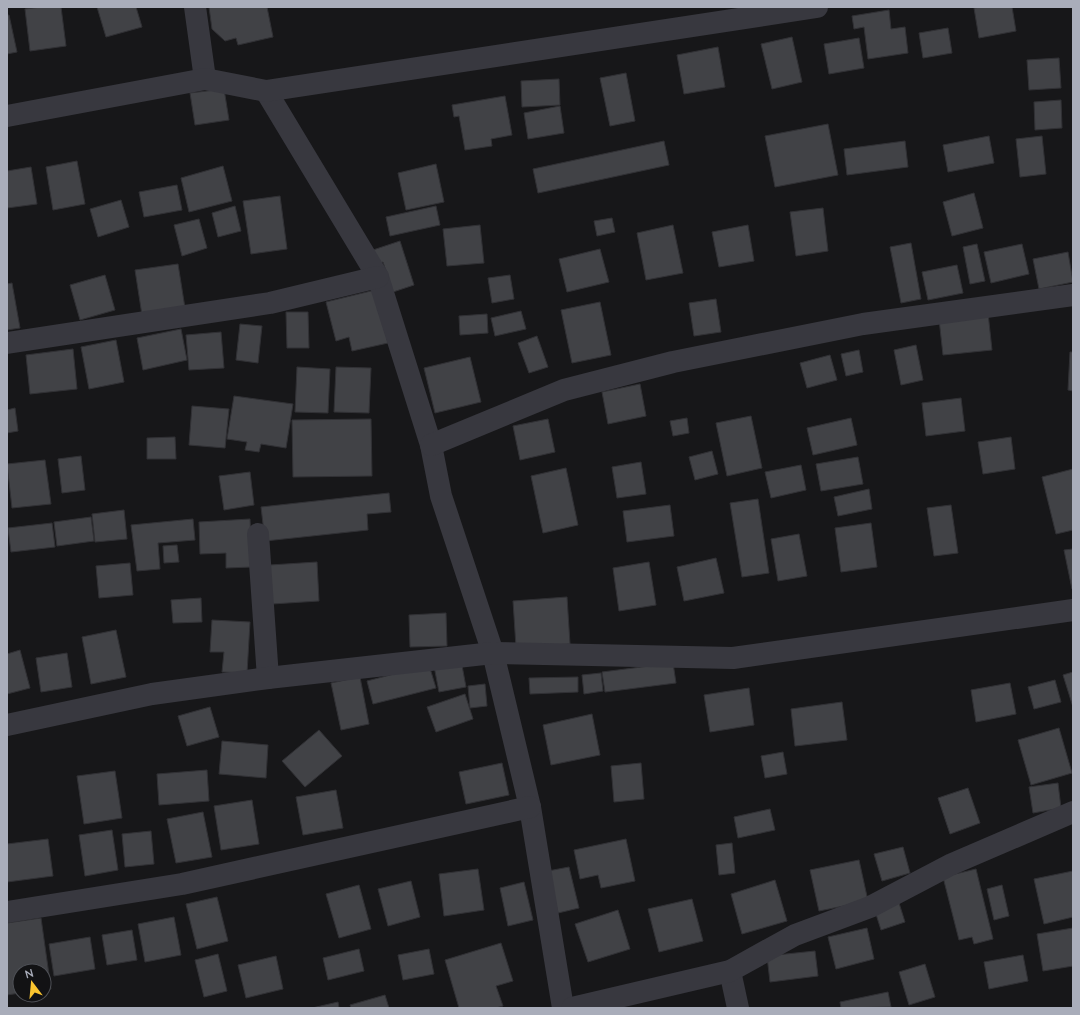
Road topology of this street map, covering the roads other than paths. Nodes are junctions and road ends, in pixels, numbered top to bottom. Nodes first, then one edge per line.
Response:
1 (195, 7) edge
2 (817, 7) edge
3 (205, 79) junction
4 (266, 91) junction
5 (7, 116) edge
6 (378, 276) junction
7 (1073, 295) edge
8 (7, 343) edge
9 (431, 445) junction
10 (258, 534) dead end
11 (1073, 610) edge
12 (493, 653) junction
13 (268, 678) junction
14 (7, 725) edge
15 (530, 807) junction
16 (1073, 812) edge
17 (7, 912) edge
18 (730, 971) junction
19 (563, 1008) edge
20 (572, 1008) edge
21 (738, 1008) edge

1 - 3 street
2 - 4 street
3 - 4 street
3 - 5 street
4 - 6 street
6 - 8 street
6 - 9 street
7 - 9 street
9 - 12 street
10 - 13 street
11 - 12 street
12 - 13 street
12 - 15 street
13 - 14 street
15 - 17 street
15 - 19 street
16 - 18 street
18 - 20 street
18 - 21 street

